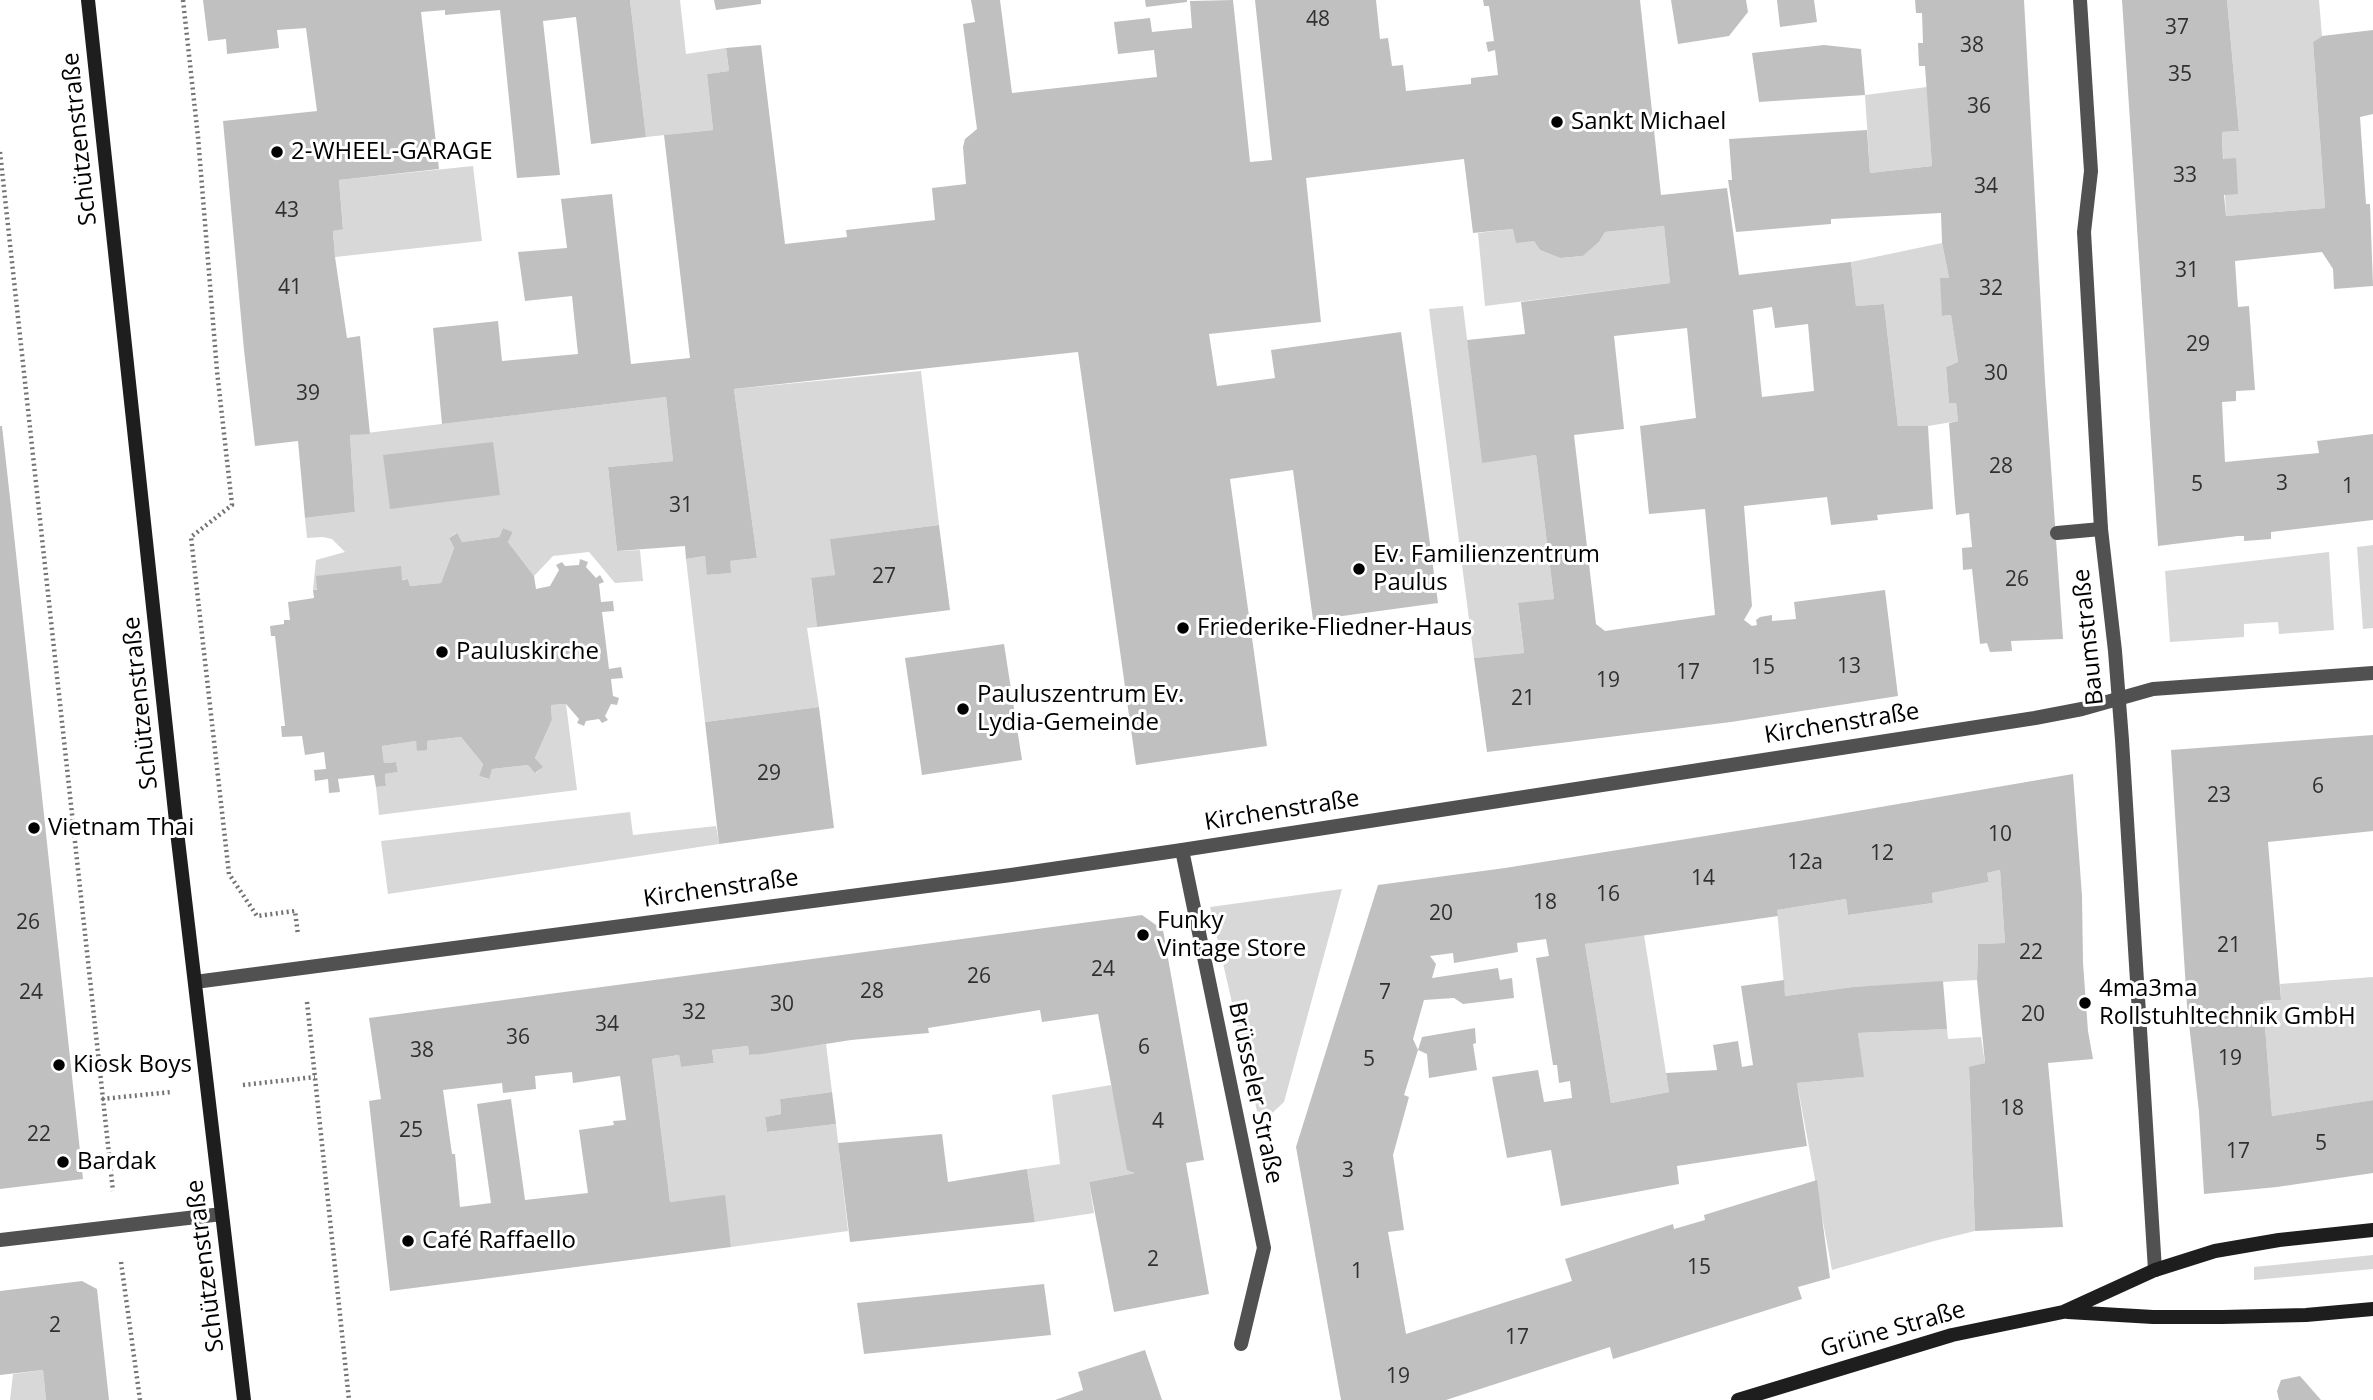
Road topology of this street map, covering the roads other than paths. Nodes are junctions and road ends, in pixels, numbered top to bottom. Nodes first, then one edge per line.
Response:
1 (88, 0) edge
2 (2080, 0) edge
3 (2101, 529) junction
4 (2057, 533) dead end
5 (2373, 673) edge
6 (2119, 698) junction
7 (1182, 850) junction
8 (195, 982) junction
9 (222, 1214) junction
10 (2373, 1230) edge
11 (0, 1240) edge
12 (2155, 1270) junction
13 (2373, 1310) edge
14 (2063, 1312) junction
15 (1241, 1344) dead end
16 (244, 1400) edge
17 (1738, 1400) edge

1 - 8 street, Schützenstraße
2 - 3 street, Baumstraße
3 - 4 street
3 - 6 street, Baumstraße
5 - 6 street, Kirchenstraße
6 - 7 street, Kirchenstraße
6 - 12 street, Baumstraße
7 - 8 street, Kirchenstraße
7 - 15 street, Brüsseler Straße
8 - 9 street, Schützenstraße
9 - 11 street
9 - 16 street, Schützenstraße
10 - 12 street, Grüne Straße
12 - 14 street, Grüne Straße
13 - 14 street, Grüne Straße
14 - 17 street, Grüne Straße

